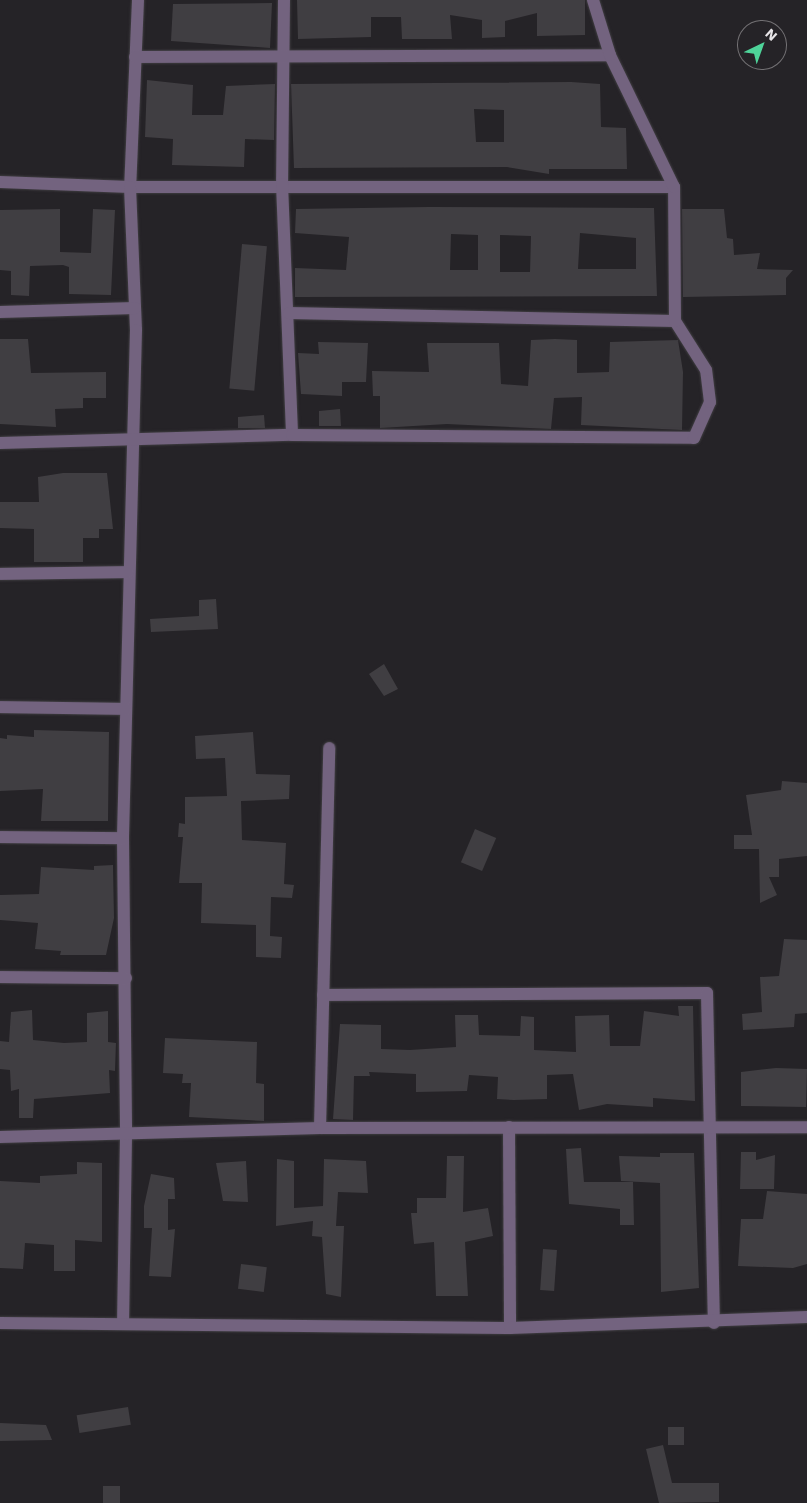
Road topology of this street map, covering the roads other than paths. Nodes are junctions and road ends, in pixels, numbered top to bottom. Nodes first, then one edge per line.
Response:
1 (138, 0) edge
2 (284, 0) edge
3 (593, 0) edge
4 (610, 55) junction
5 (135, 57) junction
6 (284, 59) junction
7 (0, 182) edge
8 (282, 184) junction
9 (130, 187) junction
10 (674, 187) junction
11 (135, 308) junction
12 (0, 312) edge
13 (288, 313) junction
14 (675, 321) junction
15 (292, 435) junction
16 (131, 440) junction
17 (0, 443) edge
18 (128, 572) junction
19 (0, 574) edge
20 (0, 707) edge
21 (126, 709) junction
22 (329, 748) dead end
23 (0, 837) edge
24 (123, 838) junction
25 (0, 977) edge
26 (126, 978) junction
27 (323, 995) junction
28 (509, 1127) junction
29 (807, 1127) edge
30 (320, 1128) junction
31 (710, 1128) junction
32 (126, 1136) junction
33 (0, 1137) edge
34 (807, 1317) edge
35 (0, 1323) edge
36 (123, 1323) junction
37 (714, 1323) junction
38 (510, 1328) junction

1 - 5 street
2 - 6 street
3 - 4 street
4 - 6 street
4 - 10 street
5 - 6 street
5 - 9 street
6 - 8 street
7 - 9 street
8 - 9 street
8 - 10 street
8 - 13 street
9 - 11 street
10 - 14 street
11 - 12 street
11 - 16 street
13 - 14 street
13 - 15 street
14 - 15 street
15 - 16 street
16 - 17 street
16 - 18 street
18 - 19 street
18 - 21 street
20 - 21 street
21 - 24 street
22 - 27 street
23 - 24 street
24 - 26 street
25 - 26 street
26 - 32 street
27 - 30 street
27 - 31 street
28 - 30 street
28 - 31 street
28 - 38 street
29 - 31 street
30 - 32 street
31 - 37 street
32 - 33 street
32 - 36 street
34 - 37 street
35 - 36 street
36 - 38 street
37 - 38 street

